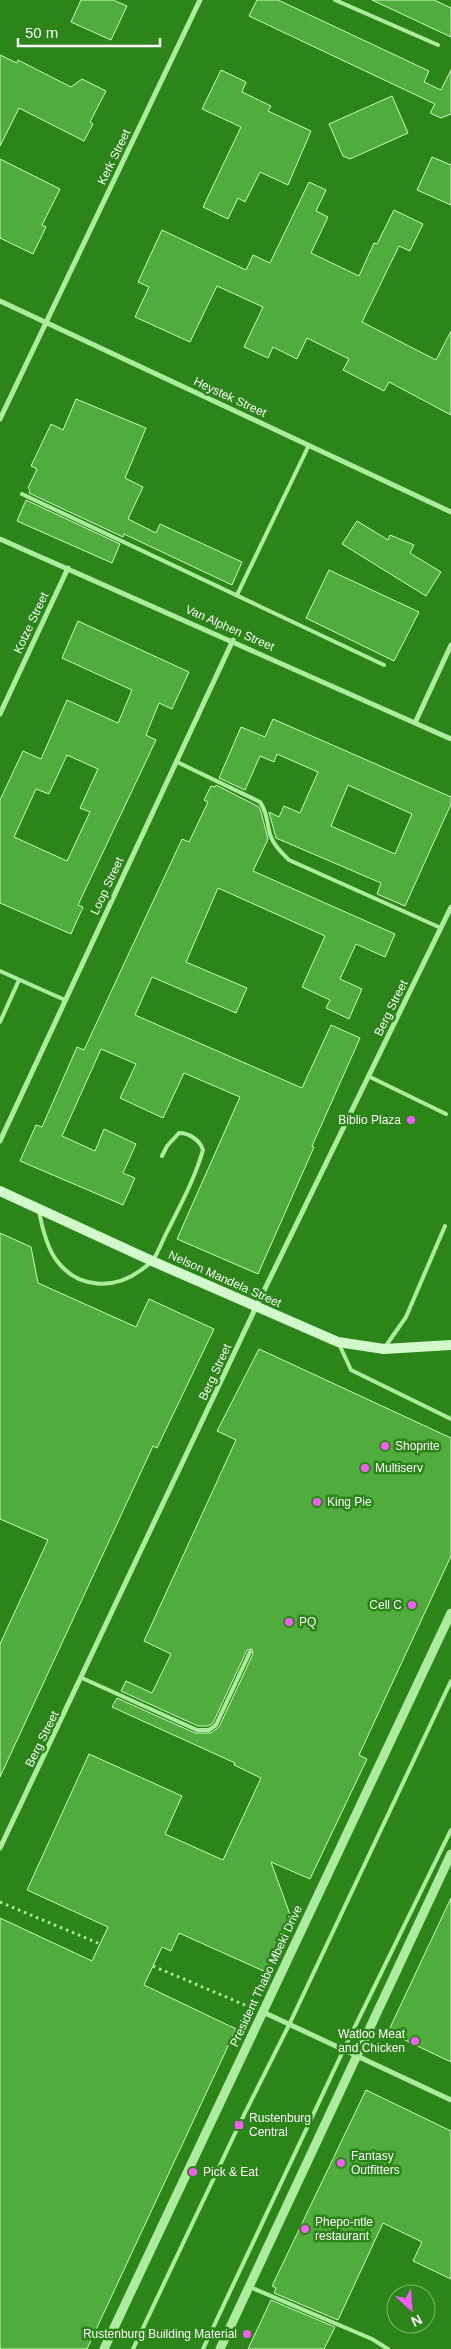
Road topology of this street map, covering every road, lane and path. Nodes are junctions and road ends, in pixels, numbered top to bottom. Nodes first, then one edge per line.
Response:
1 (200, 0) edge
2 (335, 0) edge
3 (438, 45) dead end
4 (0, 301) edge
5 (46, 323) junction
6 (0, 420) edge
7 (309, 445) junction
8 (22, 494) dead end
9 (451, 512) edge
10 (0, 539) edge
11 (68, 568) junction
12 (237, 595) junction
13 (233, 640) junction
14 (451, 645) edge
15 (384, 665) dead end
16 (0, 714) edge
17 (415, 723) junction
18 (451, 739) edge
19 (176, 762) junction
20 (451, 907) edge
21 (441, 928) junction
22 (0, 971) edge
23 (19, 980) junction
24 (65, 1000) junction
25 (0, 1022) edge
26 (368, 1076) junction
27 (446, 1114) dead end
28 (0, 1141) edge
29 (162, 1156) dead end
30 (0, 1191) edge
31 (39, 1209) junction
32 (445, 1226) dead end
33 (152, 1261) junction
34 (256, 1307) junction
35 (338, 1342) junction
36 (451, 1345) edge
37 (384, 1349) junction
38 (451, 1419) edge
39 (451, 1613) edge
40 (250, 1652) dead end
41 (82, 1678) junction
42 (451, 1681) edge
43 (451, 1830) edge
44 (0, 1848) edge
45 (450, 1857) edge
46 (0, 1902) edge
47 (100, 1944) dead end
48 (153, 1966) dead end
49 (263, 2012) junction
50 (290, 2025) junction
51 (343, 2050) junction
52 (357, 2057) junction
53 (451, 2100) edge
54 (250, 2287) junction
55 (104, 2349) edge
56 (133, 2349) edge
57 (203, 2349) edge
58 (220, 2349) edge
59 (388, 2349) edge

1 - 5 street, Kerk Street
2 - 3 lane
4 - 5 street, Heystek Street
5 - 6 street, Kerk Street
5 - 7 street, Heystek Street
7 - 9 street, Heystek Street
7 - 12 lane
8 - 12 lane
10 - 11 street, Van Alphen Street
11 - 13 street, Van Alphen Street
11 - 16 street, Kotze Street
12 - 15 lane
13 - 17 street, Van Alphen Street
13 - 19 street, Loop Street
14 - 17 street
17 - 18 street, Van Alphen Street
19 - 21 lane
19 - 24 street, Loop Street
20 - 21 street, Berg Street
21 - 26 street, Berg Street
22 - 23 lane
23 - 24 lane
23 - 25 lane
24 - 28 street, Loop Street
26 - 27 lane
26 - 34 street, Berg Street
29 - 33 lane
30 - 31 main road, Nelson Mandela Street
31 - 33 main road, Nelson Mandela Street
31 - 33 lane
32 - 37 lane
33 - 34 main road, Nelson Mandela Street
34 - 35 main road, Nelson Mandela Street
34 - 41 street, Berg Street
35 - 37 main road, Nelson Mandela Street
35 - 38 lane
36 - 37 main road, Nelson Mandela Street
39 - 49 street, President Thabo Mbeki Drive
40 - 41 lane
41 - 44 street, Berg Street
42 - 50 lane
43 - 51 lane
45 - 52 street
46 - 47 path
48 - 49 path
49 - 50 street
49 - 55 street, President Thabo Mbeki Drive
50 - 51 street
50 - 56 lane
51 - 52 street
51 - 57 lane
52 - 53 street
52 - 54 street
54 - 58 street
54 - 59 lane

